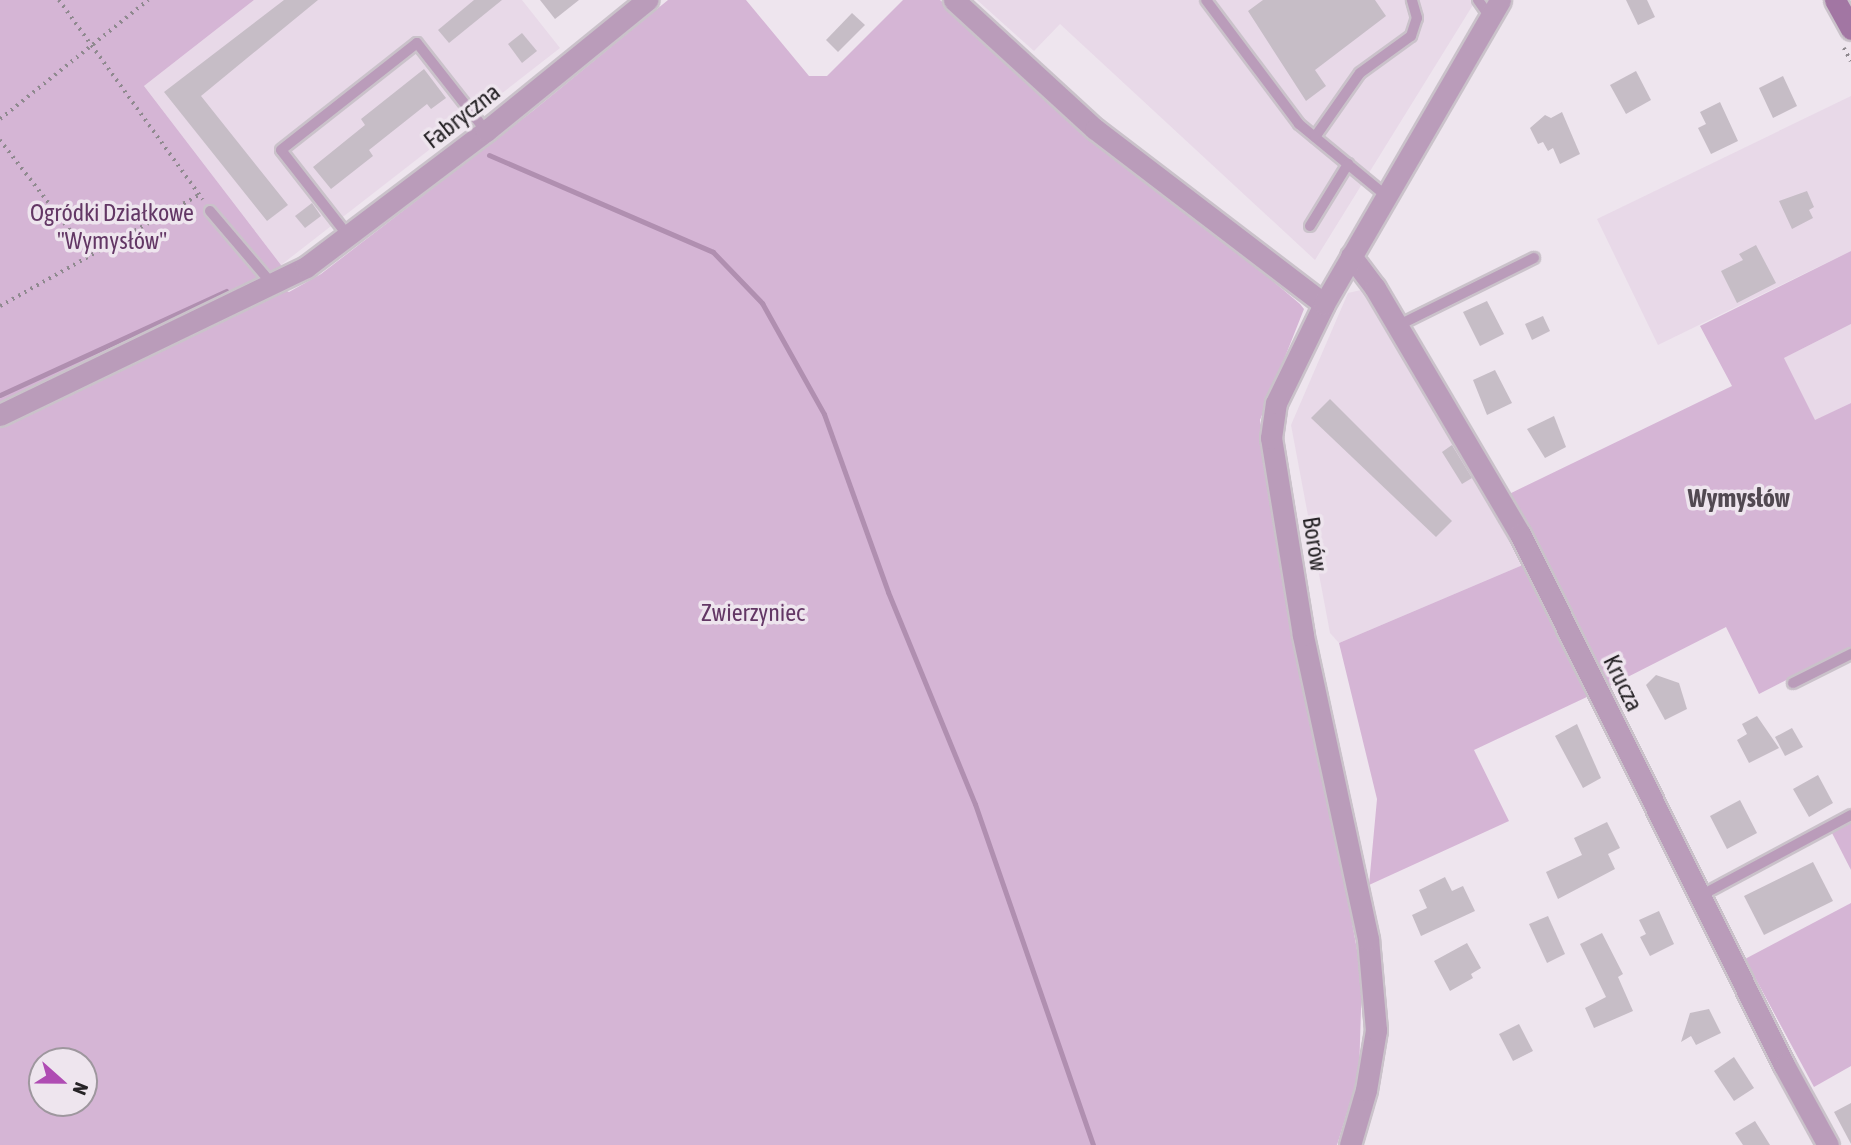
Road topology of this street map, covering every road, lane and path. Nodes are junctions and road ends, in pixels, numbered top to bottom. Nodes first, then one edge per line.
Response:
1 (59, 0) edge
2 (148, 0) edge
3 (647, 0) edge
4 (954, 0) edge
5 (1206, 0) edge
6 (1412, 0) edge
7 (1835, 0) edge
8 (1490, 6) edge
9 (1851, 29) edge
10 (96, 46) junction
11 (0, 119) edge
12 (486, 131) junction
13 (1315, 137) junction
14 (0, 140) edge
15 (1348, 164) junction
16 (199, 195) junction
17 (1385, 195) junction
18 (210, 211) joint
19 (1310, 226) dead end
20 (349, 237) junction
21 (90, 256) junction
22 (1351, 256) junction
23 (1534, 258) dead end
24 (274, 285) junction
25 (1324, 304) junction
26 (0, 306) edge
27 (1397, 326) junction
28 (0, 415) edge
29 (1851, 654) edge
30 (1793, 683) dead end
31 (1851, 815) edge
32 (1699, 896) junction
33 (1350, 1145) edge
34 (1828, 1145) edge

1 - 10 path
2 - 10 path
3 - 12 street, Fabryczna
4 - 25 street
5 - 13 lane
6 - 13 lane
7 - 9 street
8 - 17 street, Borów
10 - 11 path
10 - 16 path
12 - 20 street, Fabryczna
12 - 20 lane
13 - 15 lane
14 - 21 path
15 - 17 lane
15 - 19 lane
16 - 18 path
16 - 21 path
17 - 22 street, Borów
18 - 24 lane
20 - 24 street, Fabryczna
21 - 26 path
22 - 25 street, Borów
22 - 27 street, Krucza
23 - 27 lane
24 - 28 street, Fabryczna
25 - 33 street, Borów
27 - 32 street, Krucza
29 - 30 lane
31 - 32 lane
32 - 34 street, Krucza

